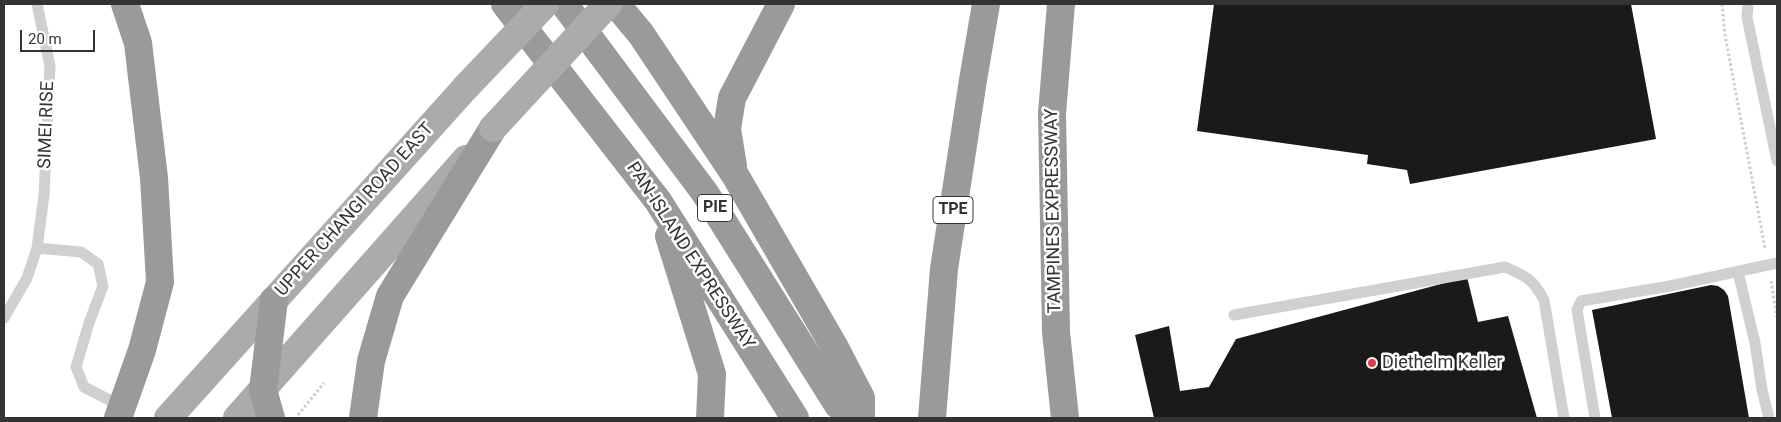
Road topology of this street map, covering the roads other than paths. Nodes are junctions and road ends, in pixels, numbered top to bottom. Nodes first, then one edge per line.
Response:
1 (37, 4) edge
2 (125, 4) edge
3 (505, 4) edge
4 (545, 4) edge
5 (564, 4) edge
6 (608, 4) edge
7 (616, 4) edge
8 (782, 4) edge
9 (986, 4) edge
10 (1061, 4) edge
11 (1748, 4) edge
12 (493, 128) junction
13 (1777, 161) edge
14 (735, 175) junction
15 (658, 201) junction
16 (37, 248) junction
17 (1773, 264) edge
18 (1738, 272) junction
19 (274, 300) junction
20 (1234, 315) dead end
21 (4, 318) edge
22 (263, 390) junction
23 (120, 413) edge
24 (168, 418) edge
25 (237, 418) edge
26 (271, 418) edge
27 (364, 418) edge
28 (710, 418) edge
29 (795, 418) edge
30 (856, 418) edge
31 (861, 418) edge
32 (932, 418) edge
33 (1065, 418) edge
34 (1564, 418) edge
35 (1595, 418) edge
36 (1769, 418) edge

1 - 16 lane, SIMEI RISE
2 - 23 highway
3 - 15 highway, PAN-ISLAND EXPRESSWAY / PIE
4 - 19 main road, UPPER CHANGI ROAD EAST, bridge
5 - 30 highway, PIE
6 - 12 main road, bridge
7 - 14 highway
8 - 14 highway
9 - 32 highway, TPE
10 - 33 highway, TAMPINES EXPRESSWAY
11 - 13 lane
12 - 22 main road
12 - 27 highway
14 - 31 highway
15 - 28 highway
15 - 29 highway, PAN-ISLAND EXPRESSWAY / PIE
16 - 21 lane, SIMEI RISE
16 - 23 lane
17 - 18 lane
18 - 35 lane
18 - 36 lane
19 - 22 highway
19 - 24 main road, UPPER CHANGI ROAD EAST
20 - 34 lane
22 - 25 main road
22 - 26 highway

